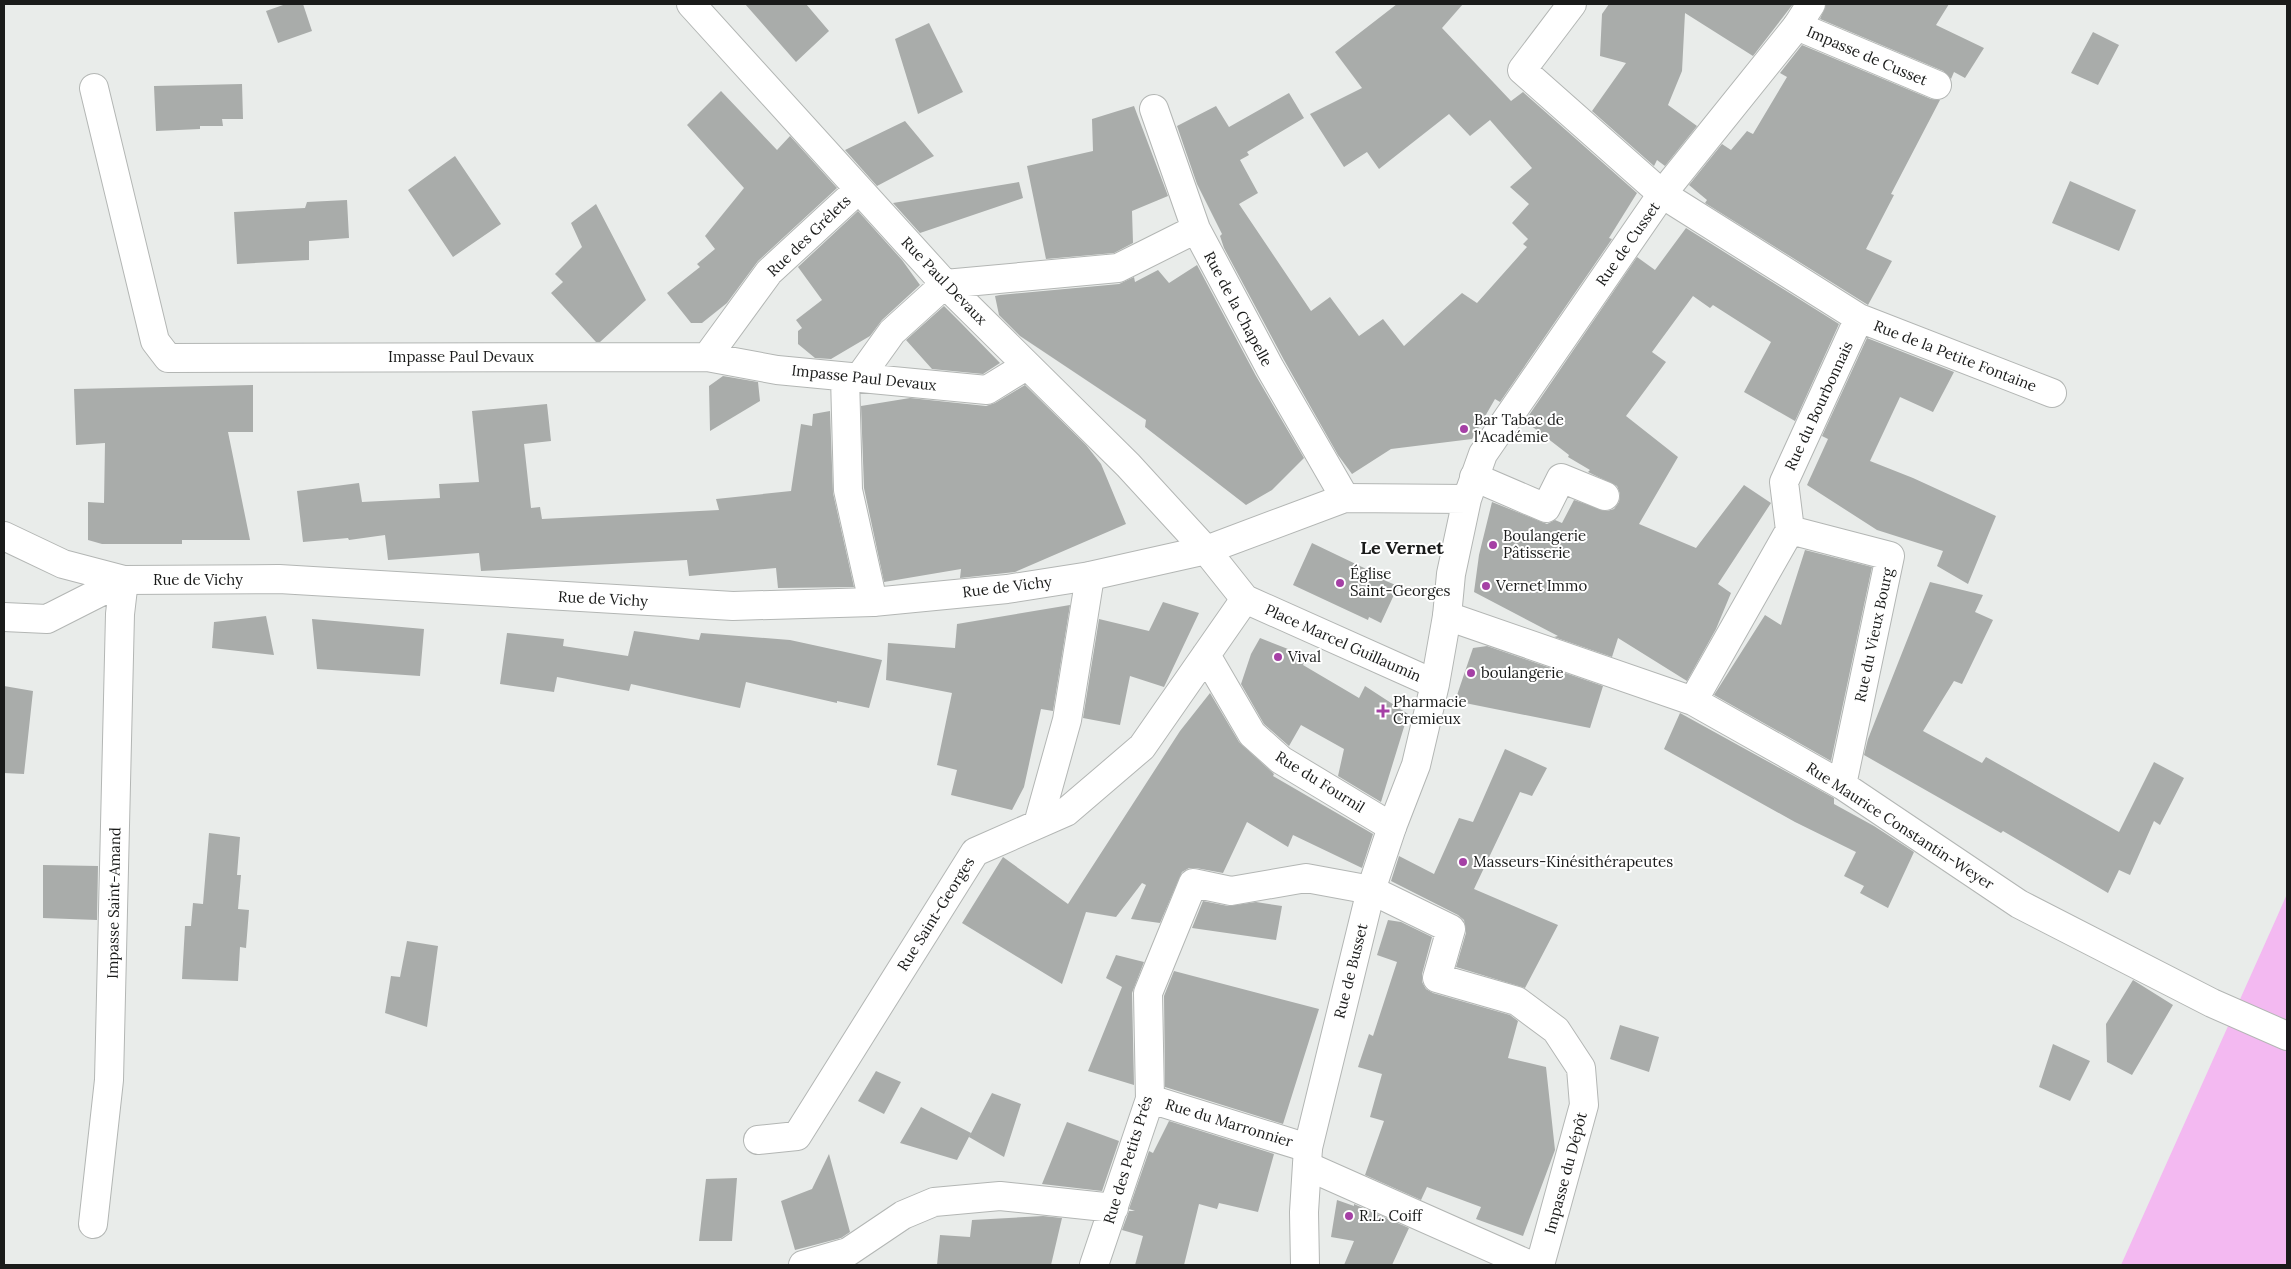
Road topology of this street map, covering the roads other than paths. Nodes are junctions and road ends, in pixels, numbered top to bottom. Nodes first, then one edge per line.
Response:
1 (691, 4) edge
2 (1572, 4) edge
3 (1804, 15) edge
4 (1936, 85) dead end
5 (94, 88) dead end
6 (1154, 109) dead end
7 (858, 190) junction
8 (1662, 194) junction
9 (1196, 229) junction
10 (946, 284) junction
11 (1859, 318) junction
12 (708, 357) junction
13 (1026, 366) junction
14 (852, 378) junction
15 (2052, 393) dead end
16 (1470, 488) junction
17 (1606, 496) dead end
18 (1345, 498) junction
19 (1790, 530) junction
20 (4, 539) edge
21 (1206, 550) junction
22 (1090, 576) junction
23 (124, 580) junction
24 (1245, 600) junction
25 (873, 602) junction
26 (1447, 616) junction
27 (4, 617) edge
28 (1206, 654) junction
29 (1435, 684) junction
30 (1694, 700) junction
31 (1842, 784) junction
32 (1038, 824) junction
33 (1392, 826) junction
34 (1371, 890) junction
35 (2287, 1036) edge
36 (1150, 1099) junction
37 (758, 1140) dead end
38 (1307, 1157) junction
39 (1114, 1208) junction
40 (93, 1224) dead end
41 (803, 1265) edge
42 (1094, 1265) edge
43 (1305, 1265) edge
44 (1530, 1265) edge
45 (1540, 1265) edge

1 - 7 street, Rue Paul Devaux
2 - 8 street
3 - 4 street, Impasse de Cusset
3 - 8 street, Rue de Cusset
5 - 12 street, Impasse Paul Devaux
6 - 9 street, Rue de la Chapelle
7 - 10 street, Rue Paul Devaux
7 - 12 street, Rue des Grélets
8 - 11 street
8 - 16 street, Rue de Cusset
9 - 10 street
9 - 18 street, Rue de la Chapelle
10 - 13 street, Rue Paul Devaux
10 - 14 street
11 - 15 street, Rue de la Petite Fontaine
11 - 19 street, Rue du Bourbonnais
12 - 14 street, Impasse Paul Devaux
13 - 14 street, Impasse Paul Devaux
13 - 21 street, Rue Paul Devaux
14 - 25 street
16 - 17 street
16 - 18 street
16 - 26 street, Place Marcel Guillaumin
18 - 21 street
19 - 30 street
19 - 31 street, Rue du Vieux Bourg
20 - 23 street, Rue de Vichy
21 - 22 street, Rue de Vichy
21 - 24 street, Place Marcel Guillaumin
22 - 25 street, Rue de Vichy
22 - 32 street
23 - 25 street, Rue de Vichy
23 - 27 street
23 - 40 street, Impasse Saint-Amand
24 - 28 street, Rue Saint-Georges
24 - 29 street, Place Marcel Guillaumin
26 - 29 street, Place Marcel Guillaumin
26 - 30 street, Rue Maurice Constantin-Weyer
28 - 32 street, Rue Saint-Georges
28 - 33 street, Rue du Fournil
29 - 33 street, Rue de Busset
30 - 31 street, Rue Maurice Constantin-Weyer
31 - 35 street, Rue Maurice Constantin-Weyer
32 - 37 street, Rue Saint-Georges
33 - 34 street, Rue de Busset
34 - 36 street, Rue des Petits Prés
34 - 38 street, Rue de Busset
34 - 45 street, Impasse du Dépôt
36 - 38 street, Rue du Marronnier
36 - 39 street, Rue des Petits Prés
38 - 43 street, Rue de Busset
38 - 44 street, Rue du Marronnier
39 - 41 street
39 - 42 street, Rue des Petits Prés

